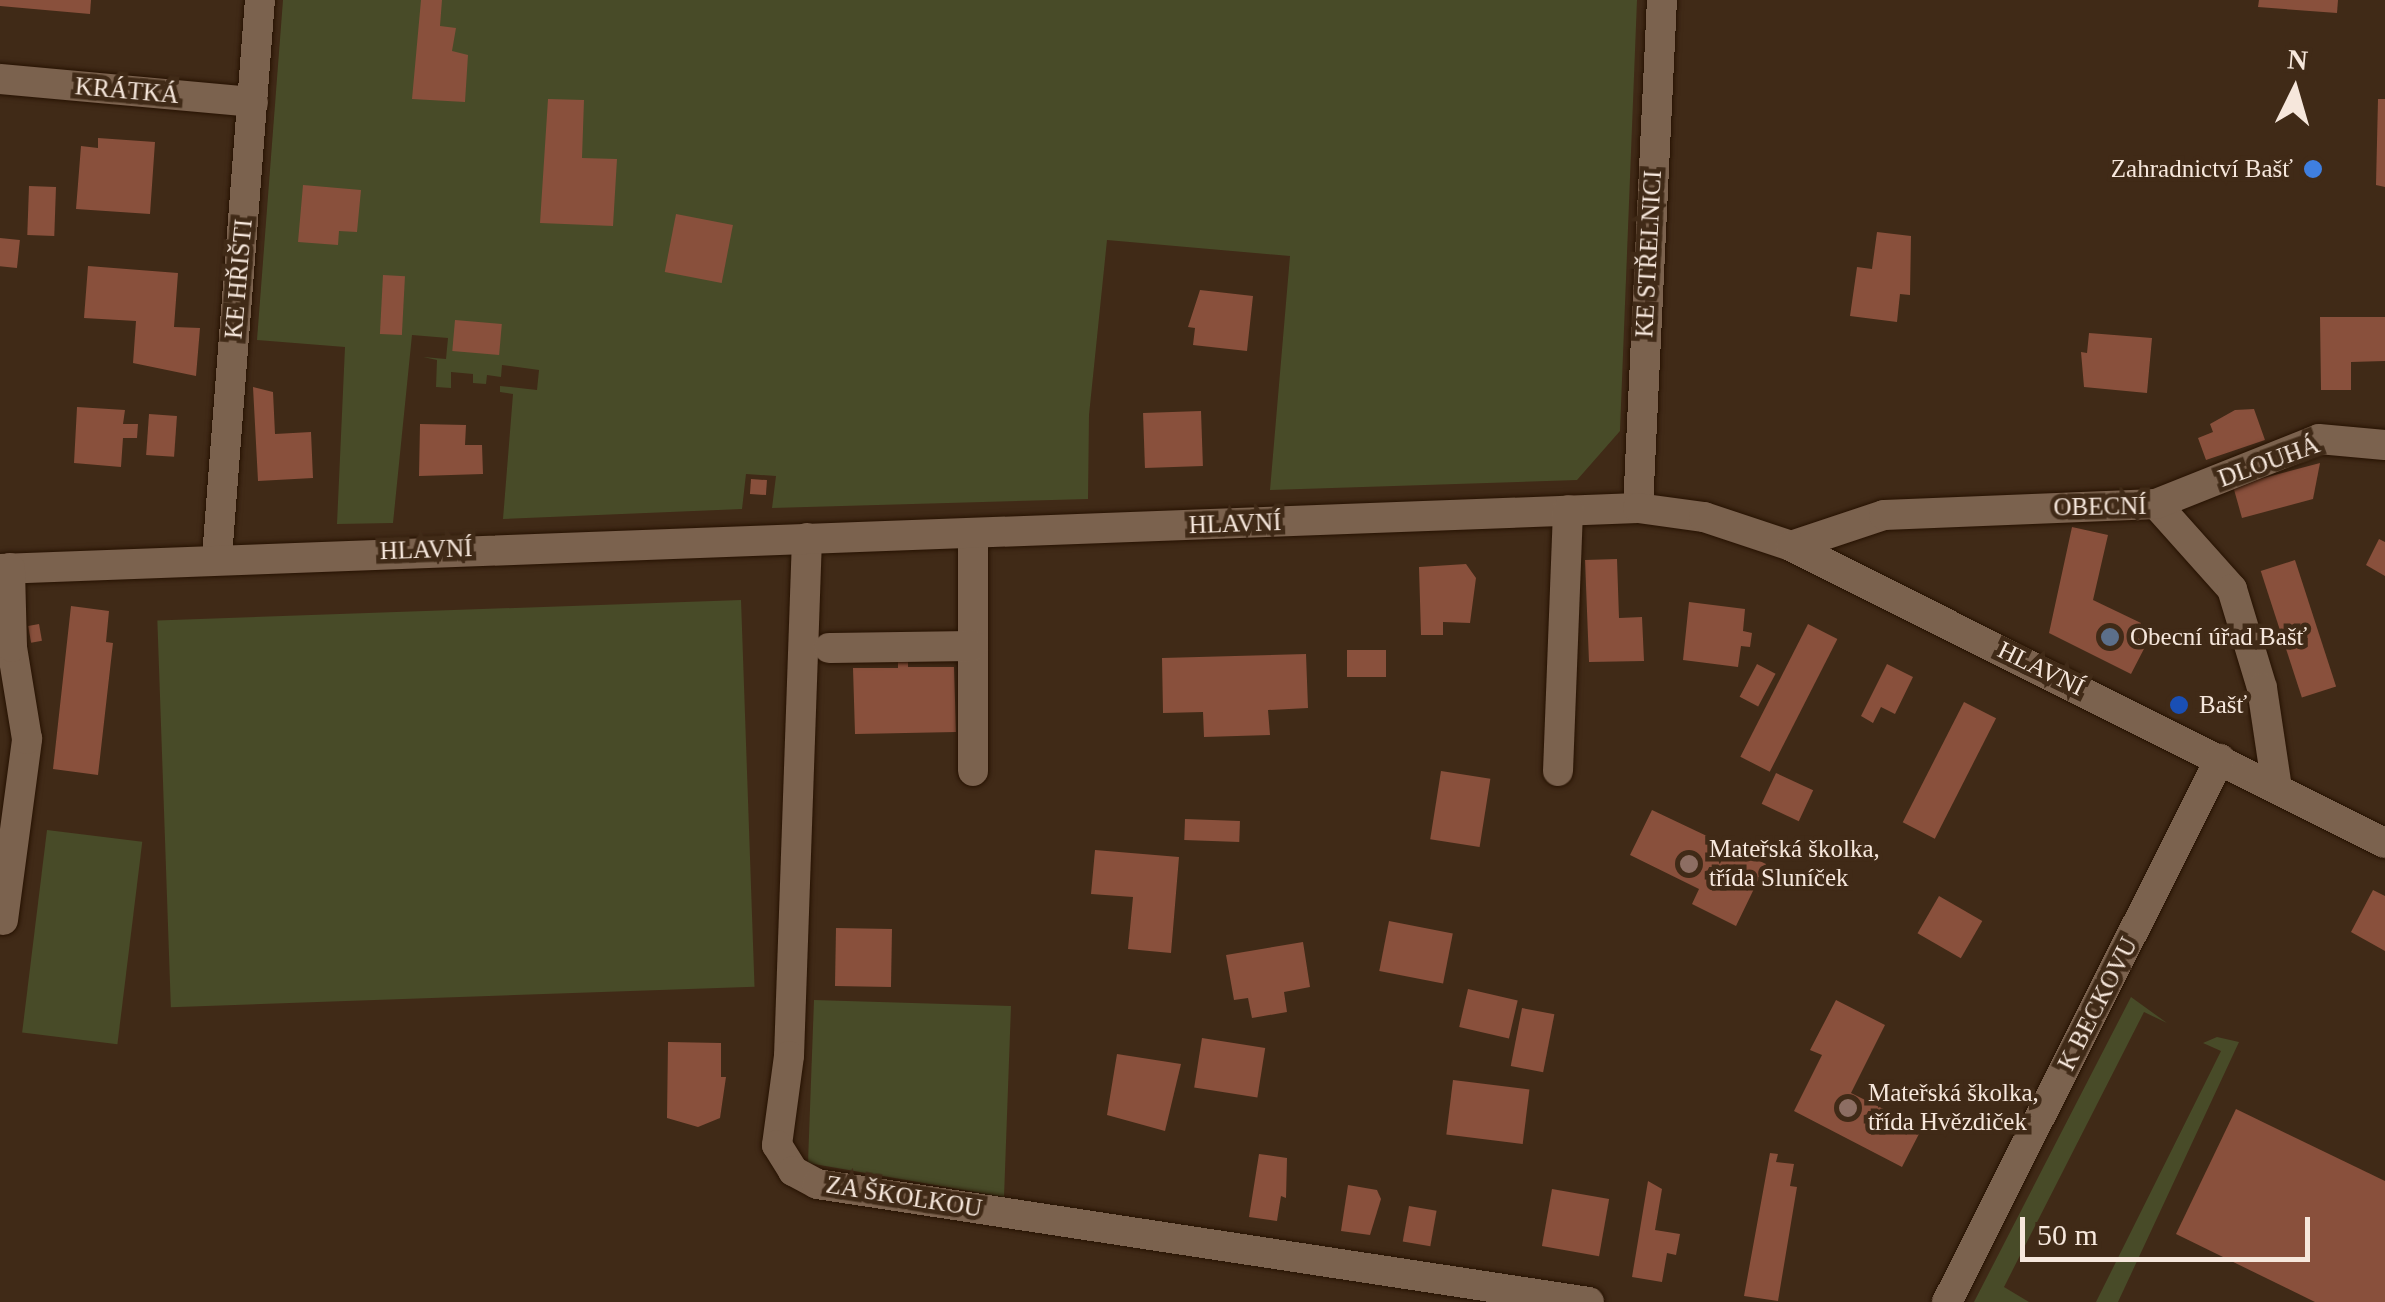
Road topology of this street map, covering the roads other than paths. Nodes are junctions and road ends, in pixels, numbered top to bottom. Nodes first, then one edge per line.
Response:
1 (260, 0) edge
2 (1662, 0) edge
3 (0, 79) edge
4 (254, 102) junction
5 (2385, 446) edge
6 (2156, 504) junction
7 (1638, 508) junction
8 (1568, 510) junction
9 (973, 534) junction
10 (808, 538) junction
11 (1792, 546) junction
12 (216, 557) junction
13 (5, 568) edge
14 (973, 646) junction
15 (829, 648) dead end
16 (2220, 760) junction
17 (973, 771) dead end
18 (1558, 771) dead end
19 (2276, 788) junction
20 (2385, 843) edge
21 (3, 920) dead end
22 (1590, 1302) edge
23 (1947, 1302) edge

1 - 4 street, KE HŘIŠTI
2 - 7 street, KE STŘELNICI
3 - 4 street, KRÁTKÁ
4 - 12 street, KE HŘIŠTI
5 - 6 street, DLOUHÁ
6 - 11 street, OBECNÍ
6 - 19 street, OBECNÍ
7 - 8 street, HLAVNÍ
7 - 11 street, HLAVNÍ
8 - 9 street, HLAVNÍ
8 - 18 street
9 - 10 street, HLAVNÍ
9 - 14 street
10 - 12 street, HLAVNÍ
10 - 22 street, ZA ŠKOLKOU
11 - 16 street, HLAVNÍ
12 - 13 street, HLAVNÍ
13 - 21 street, HLAVNÍ
14 - 15 street
14 - 17 street
16 - 19 street, HLAVNÍ
16 - 23 street, K BECKOVU
19 - 20 street, HLAVNÍ

